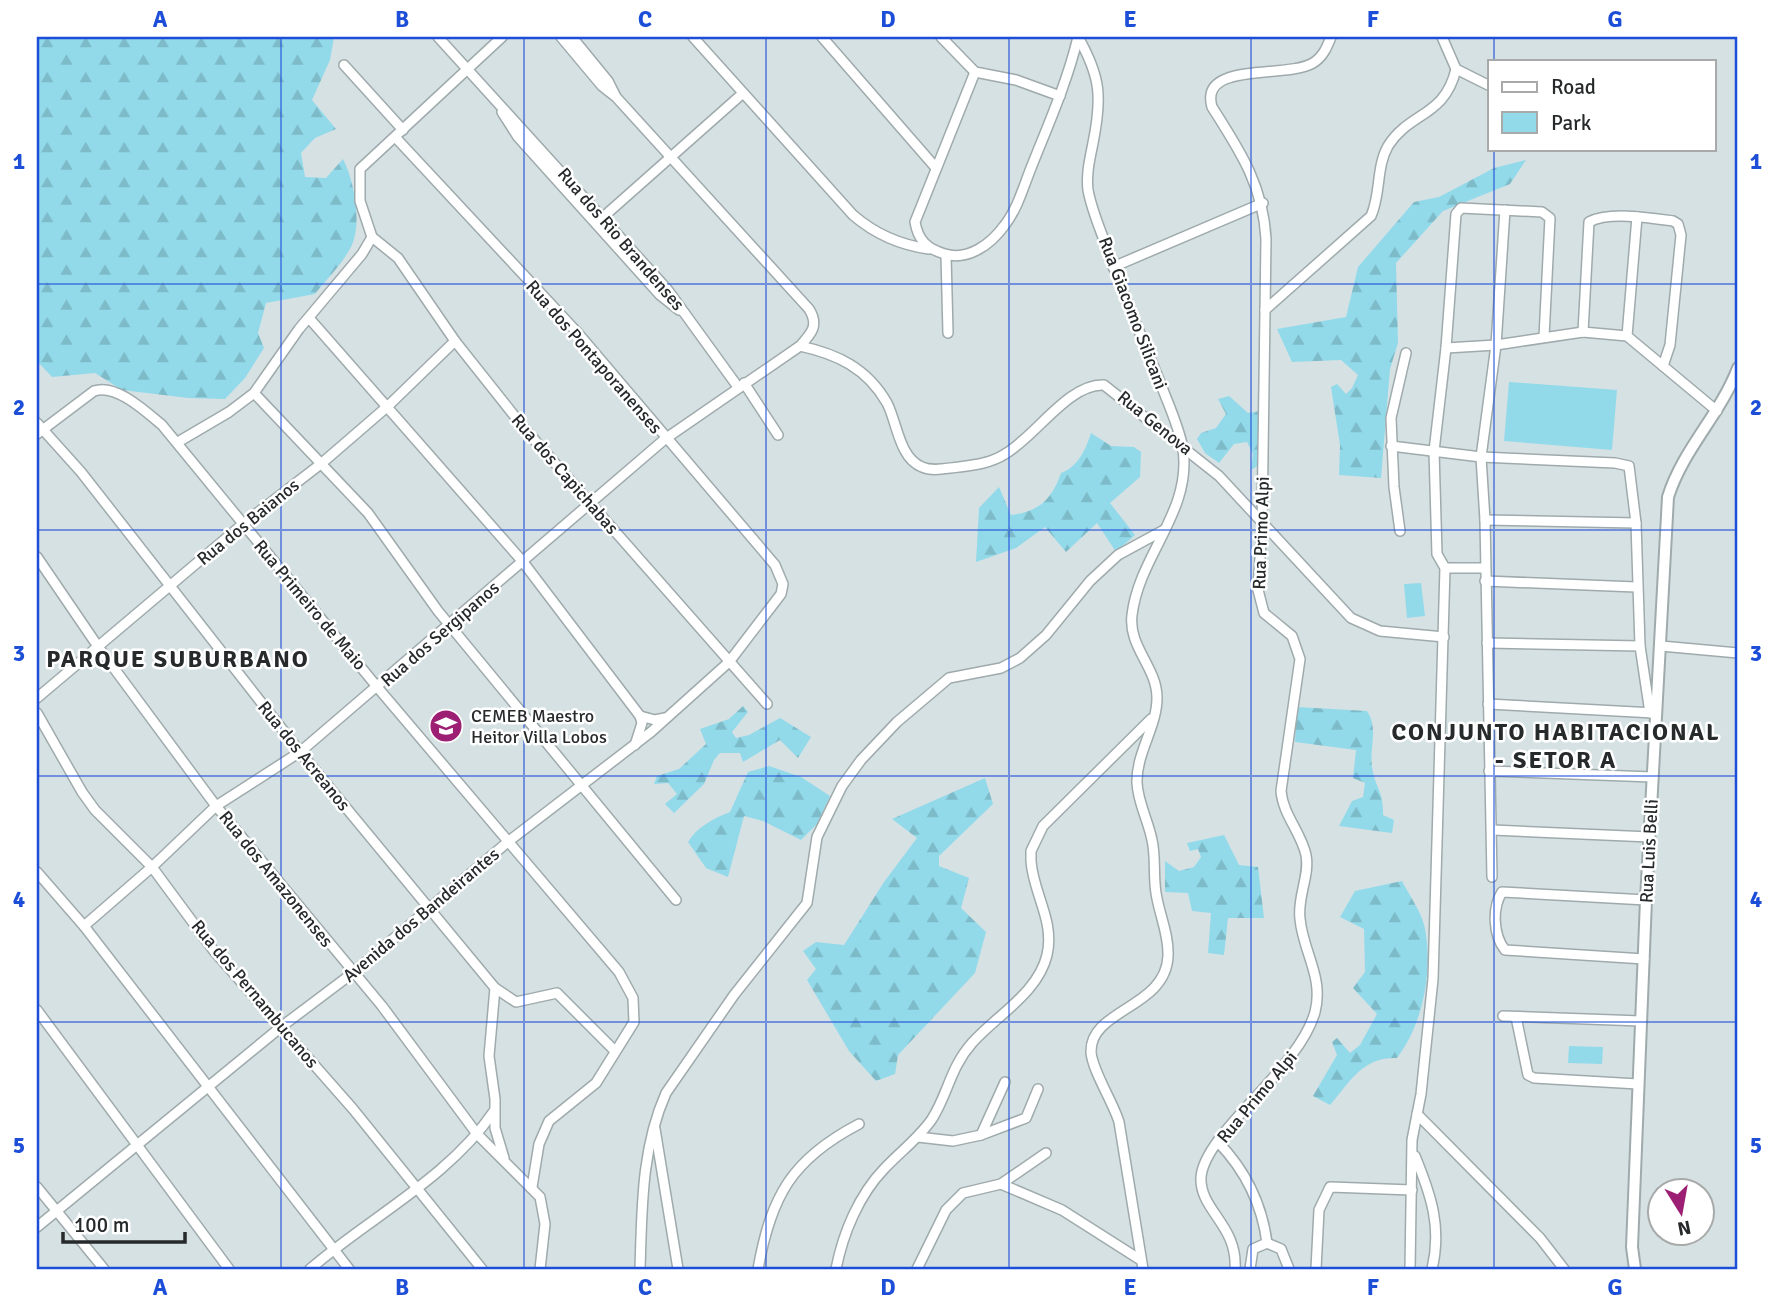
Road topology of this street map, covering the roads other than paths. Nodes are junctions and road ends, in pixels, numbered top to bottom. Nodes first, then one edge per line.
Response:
1 (438, 37) edge
2 (502, 37) edge
3 (561, 37) edge
4 (572, 37) edge
5 (693, 37) edge
6 (822, 37) edge
7 (941, 37) edge
8 (1078, 37) edge
9 (1331, 37) edge
10 (1442, 37) edge
11 (344, 65) dead end
12 (467, 68) junction
13 (1456, 69) junction
14 (975, 72) junction
15 (1488, 85) edge
16 (742, 94) junction
17 (1060, 96) junction
18 (615, 97) junction
19 (500, 107) junction
20 (399, 134) junction
21 (669, 158) junction
22 (936, 168) junction
23 (1263, 203) junction
24 (1505, 210) junction
25 (1637, 217) junction
26 (602, 218) junction
27 (372, 237) junction
28 (931, 249) junction
29 (946, 255) junction
30 (1113, 267) junction
31 (1265, 310) junction
32 (309, 317) junction
33 (690, 318) junction
34 (1583, 332) junction
35 (948, 333) dead end
36 (1627, 336) junction
37 (1544, 337) junction
38 (455, 341) junction
39 (1496, 345) junction
40 (800, 346) junction
41 (1446, 348) junction
42 (1406, 353) dead end
43 (1663, 366) junction
44 (1738, 369) edge
45 (741, 385) junction
46 (254, 393) junction
47 (388, 406) junction
48 (1717, 411) junction
49 (39, 429) edge
50 (778, 435) dead end
51 (665, 439) junction
52 (178, 442) junction
53 (1182, 445) junction
54 (1391, 446) junction
55 (1434, 451) junction
56 (1481, 457) junction
57 (322, 463) junction
58 (589, 502) junction
59 (1485, 520) junction
60 (1636, 523) junction
61 (243, 524) junction
62 (1262, 526) junction
63 (1164, 530) junction
64 (1400, 531) dead end
65 (37, 557) edge
66 (523, 562) junction
67 (1445, 568) junction
68 (1485, 568) junction
69 (1485, 582) junction
70 (783, 584) joint
71 (170, 585) junction
72 (1636, 587) junction
73 (450, 625) junction
74 (1444, 637) junction
75 (1487, 643) junction
76 (1640, 646) junction
77 (1661, 646) junction
78 (99, 648) junction
79 (1738, 653) edge
80 (729, 662) junction
81 (378, 688) junction
82 (37, 698) edge
83 (767, 704) dead end
84 (1488, 704) junction
85 (37, 713) edge
86 (1653, 713) junction
87 (640, 716) junction
88 (667, 718) junction
89 (1153, 718) junction
90 (1124, 744) junction
91 (635, 745) junction
92 (300, 752) junction
93 (1141, 754) junction
94 (1489, 771) junction
95 (1653, 777) junction
96 (585, 786) junction
97 (216, 806) junction
98 (1493, 830) junction
99 (1650, 837) junction
100 (509, 841) junction
101 (152, 867) junction
102 (37, 872) edge
103 (1492, 877) dead end
104 (676, 900) dead end
105 (1646, 900) junction
106 (429, 909) junction
107 (84, 926) junction
108 (1644, 960) junction
109 (354, 972) junction
110 (495, 988) junction
111 (37, 1011) edge
112 (1503, 1017) dead end
113 (1517, 1017) junction
114 (1641, 1021) junction
115 (281, 1027) junction
116 (614, 1050) junction
117 (1005, 1082) dead end
118 (1638, 1084) junction
119 (210, 1087) junction
120 (1038, 1089) dead end
121 (494, 1111) junction
122 (1416, 1114) junction
123 (859, 1124) dead end
124 (654, 1125) junction
125 (477, 1134) junction
126 (981, 1135) junction
127 (918, 1137) junction
128 (1218, 1142) junction
129 (138, 1147) junction
130 (1413, 1152) junction
131 (1046, 1153) dead end
132 (504, 1160) junction
133 (1001, 1184) junction
134 (37, 1186) edge
135 (532, 1187) junction
136 (418, 1188) junction
137 (1412, 1190) junction
138 (57, 1211) junction
139 (37, 1227) edge
140 (1267, 1243) junction
141 (333, 1250) junction
142 (1139, 1259) junction
143 (104, 1269) edge
144 (229, 1269) edge
145 (310, 1269) edge
146 (349, 1269) edge
147 (482, 1269) edge
148 (540, 1269) edge
149 (640, 1269) edge
150 (678, 1269) edge
151 (758, 1269) edge
152 (836, 1269) edge
153 (917, 1269) edge
154 (1143, 1269) edge
155 (1235, 1269) edge
156 (1250, 1269) edge
157 (1289, 1269) edge
158 (1316, 1269) edge
159 (1410, 1269) edge
160 (1432, 1269) edge
161 (1564, 1269) edge
162 (1635, 1269) edge

1 - 12 street
2 - 12 street
3 - 18 street
4 - 18 street
5 - 16 street
6 - 22 street
7 - 14 street
8 - 17 street
8 - 30 street, Rua Giacomo Silicani
9 - 23 street, Rua Primo Alpi
10 - 13 street
11 - 20 street, Rua dos Pontaporanenses
12 - 19 street
12 - 20 street
13 - 15 street
13 - 31 street
14 - 17 street
14 - 22 street
16 - 21 street
16 - 28 street
17 - 29 street
18 - 21 street
19 - 26 street, Rua dos Rio Brandenses
19 - 33 street, Rua dos Rio Brandenses
20 - 27 street
20 - 51 street, Rua dos Pontaporanenses
21 - 26 street
21 - 40 street
22 - 28 street
23 - 30 street
23 - 31 street, Rua Primo Alpi
24 - 37 street
24 - 39 street
24 - 41 street
25 - 34 street
25 - 36 street
25 - 43 street
26 - 33 street, Rua dos Rio Brandenses
27 - 32 street
27 - 38 street, Rua dos Capichabas
28 - 29 street
29 - 35 street
30 - 53 street, Rua Giacomo Silicani
31 - 62 street, Rua Primo Alpi
32 - 46 street
32 - 47 street
33 - 45 street
34 - 36 street
34 - 37 street
36 - 43 street
37 - 39 street
38 - 47 street, Rua dos Baianos
38 - 58 street, Rua dos Capichabas
39 - 41 street
39 - 56 street
40 - 45 street, Rua dos Sergipanos
40 - 53 street, Rua Genova
41 - 55 street
42 - 54 street
43 - 48 street
44 - 48 street, Rua Luis Belli
45 - 50 street
45 - 51 street, Rua dos Sergipanos
46 - 52 street
46 - 57 street
47 - 57 street, Rua dos Baianos
47 - 66 street
48 - 77 street, Rua Luis Belli
49 - 52 street, Rua Primeiro de Maio
49 - 71 street, Rua dos Acreanos
51 - 58 street, Rua dos Sergipanos
51 - 70 street, Rua dos Pontaporanenses
52 - 61 street, Rua Primeiro de Maio
53 - 62 street, Rua Genova
53 - 63 street, Rua Giacomo Silicani
54 - 55 street
54 - 64 street
55 - 56 street
55 - 67 street
56 - 59 street
56 - 60 street
57 - 61 street, Rua dos Baianos
57 - 73 street
58 - 66 street, Rua dos Sergipanos
58 - 80 street, Rua dos Capichabas
59 - 60 street
59 - 68 street
60 - 72 street
61 - 71 street, Rua dos Baianos
61 - 81 street, Rua Primeiro de Maio
62 - 74 street, Rua Genova
62 - 128 street, Rua Primo Alpi
63 - 89 street, Rua Giacomo Silicani
63 - 124 street
65 - 78 street, Rua dos Amazonenses
66 - 73 street, Rua dos Sergipanos
66 - 87 street
67 - 68 street
67 - 74 street
68 - 69 street
69 - 72 street
69 - 75 street
70 - 80 street, Avenida dos Bandeirantes
71 - 78 street, Rua dos Baianos
71 - 92 street, Rua dos Acreanos
72 - 76 street
73 - 81 street, Rua dos Sergipanos
73 - 96 street
74 - 122 street
75 - 76 street
75 - 84 street
76 - 86 street
77 - 79 street
77 - 86 street, Rua Luis Belli
78 - 82 street, Rua dos Baianos
78 - 97 street, Rua dos Amazonenses
80 - 83 street, Rua dos Capichabas
80 - 88 street, Avenida dos Bandeirantes
81 - 92 street, Rua dos Sergipanos
81 - 100 street, Rua Primeiro de Maio
84 - 86 street
84 - 94 street
85 - 101 street, Rua dos Pernambucanos
86 - 95 street, Rua Luis Belli
87 - 88 street
87 - 91 street
88 - 91 street, Avenida dos Bandeirantes
89 - 90 street
89 - 93 street
90 - 93 street
90 - 127 street
91 - 96 street, Avenida dos Bandeirantes
92 - 97 street, Rua dos Sergipanos
92 - 106 street, Rua dos Acreanos
93 - 142 street
94 - 95 street
94 - 98 street
95 - 99 street, Rua Luis Belli
96 - 100 street, Avenida dos Bandeirantes
96 - 104 street
97 - 101 street, Rua dos Sergipanos
97 - 109 street, Rua dos Amazonenses
98 - 99 street
98 - 103 street
99 - 105 street, Rua Luis Belli
100 - 106 street, Avenida dos Bandeirantes
100 - 116 street, Rua Primeiro de Maio
101 - 107 street, Rua dos Sergipanos
101 - 115 street, Rua dos Pernambucanos
102 - 107 street
105 - 108 street, Rua Luis Belli
105 - 108 street
106 - 109 street, Avenida dos Bandeirantes
106 - 110 street, Rua dos Acreanos
107 - 119 street
108 - 114 street, Rua Luis Belli
109 - 115 street, Avenida dos Bandeirantes
109 - 125 street, Rua dos Amazonenses
110 - 116 street
110 - 121 street
111 - 129 street
112 - 113 street
113 - 114 street
113 - 118 street
114 - 118 street, Rua Luis Belli
115 - 119 street, Avenida dos Bandeirantes
115 - 136 street, Rua dos Pernambucanos
116 - 135 street
117 - 126 street
118 - 162 street, Rua Luis Belli
119 - 129 street, Avenida dos Bandeirantes
119 - 141 street
120 - 126 street
121 - 125 street
121 - 132 street
122 - 130 street
122 - 161 street
123 - 151 street
124 - 149 street
124 - 150 street
125 - 132 street, Rua dos Amazonenses
125 - 136 street
126 - 127 street
127 - 152 street
128 - 140 street
128 - 155 street, Rua Primo Alpi
129 - 138 street, Avenida dos Bandeirantes
129 - 144 street
130 - 137 street
130 - 160 street
131 - 133 street
132 - 135 street, Rua dos Amazonenses
133 - 142 street
133 - 153 street
134 - 138 street
135 - 148 street
136 - 141 street
136 - 147 street, Rua dos Pernambucanos
137 - 158 street
137 - 159 street
138 - 139 street, Avenida dos Bandeirantes
138 - 143 street
140 - 156 street
140 - 157 street
141 - 145 street
141 - 146 street
142 - 154 street

